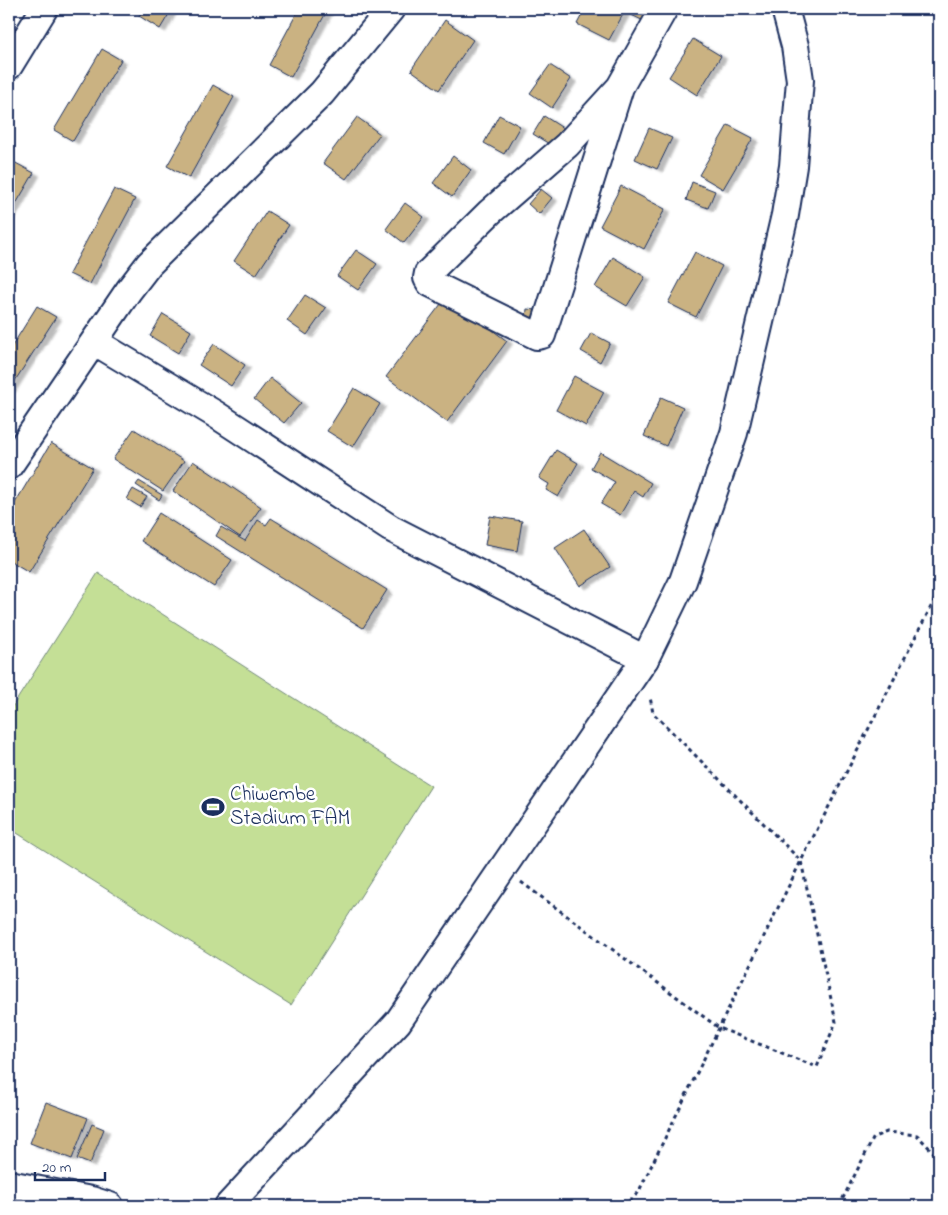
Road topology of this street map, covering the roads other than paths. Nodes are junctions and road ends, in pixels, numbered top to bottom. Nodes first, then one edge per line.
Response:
1 (44, 9) edge
2 (390, 9) edge
3 (664, 9) edge
4 (785, 9) edge
5 (9, 66) edge
6 (620, 87) junction
7 (94, 342) junction
8 (9, 466) edge
9 (645, 659) junction
10 (9, 1184) edge
11 (110, 1206) edge
12 (228, 1206) edge

1 - 5 street
2 - 7 street
3 - 6 street
4 - 9 street
6 - 6 street
7 - 8 street
7 - 9 street
9 - 12 street
10 - 11 street

